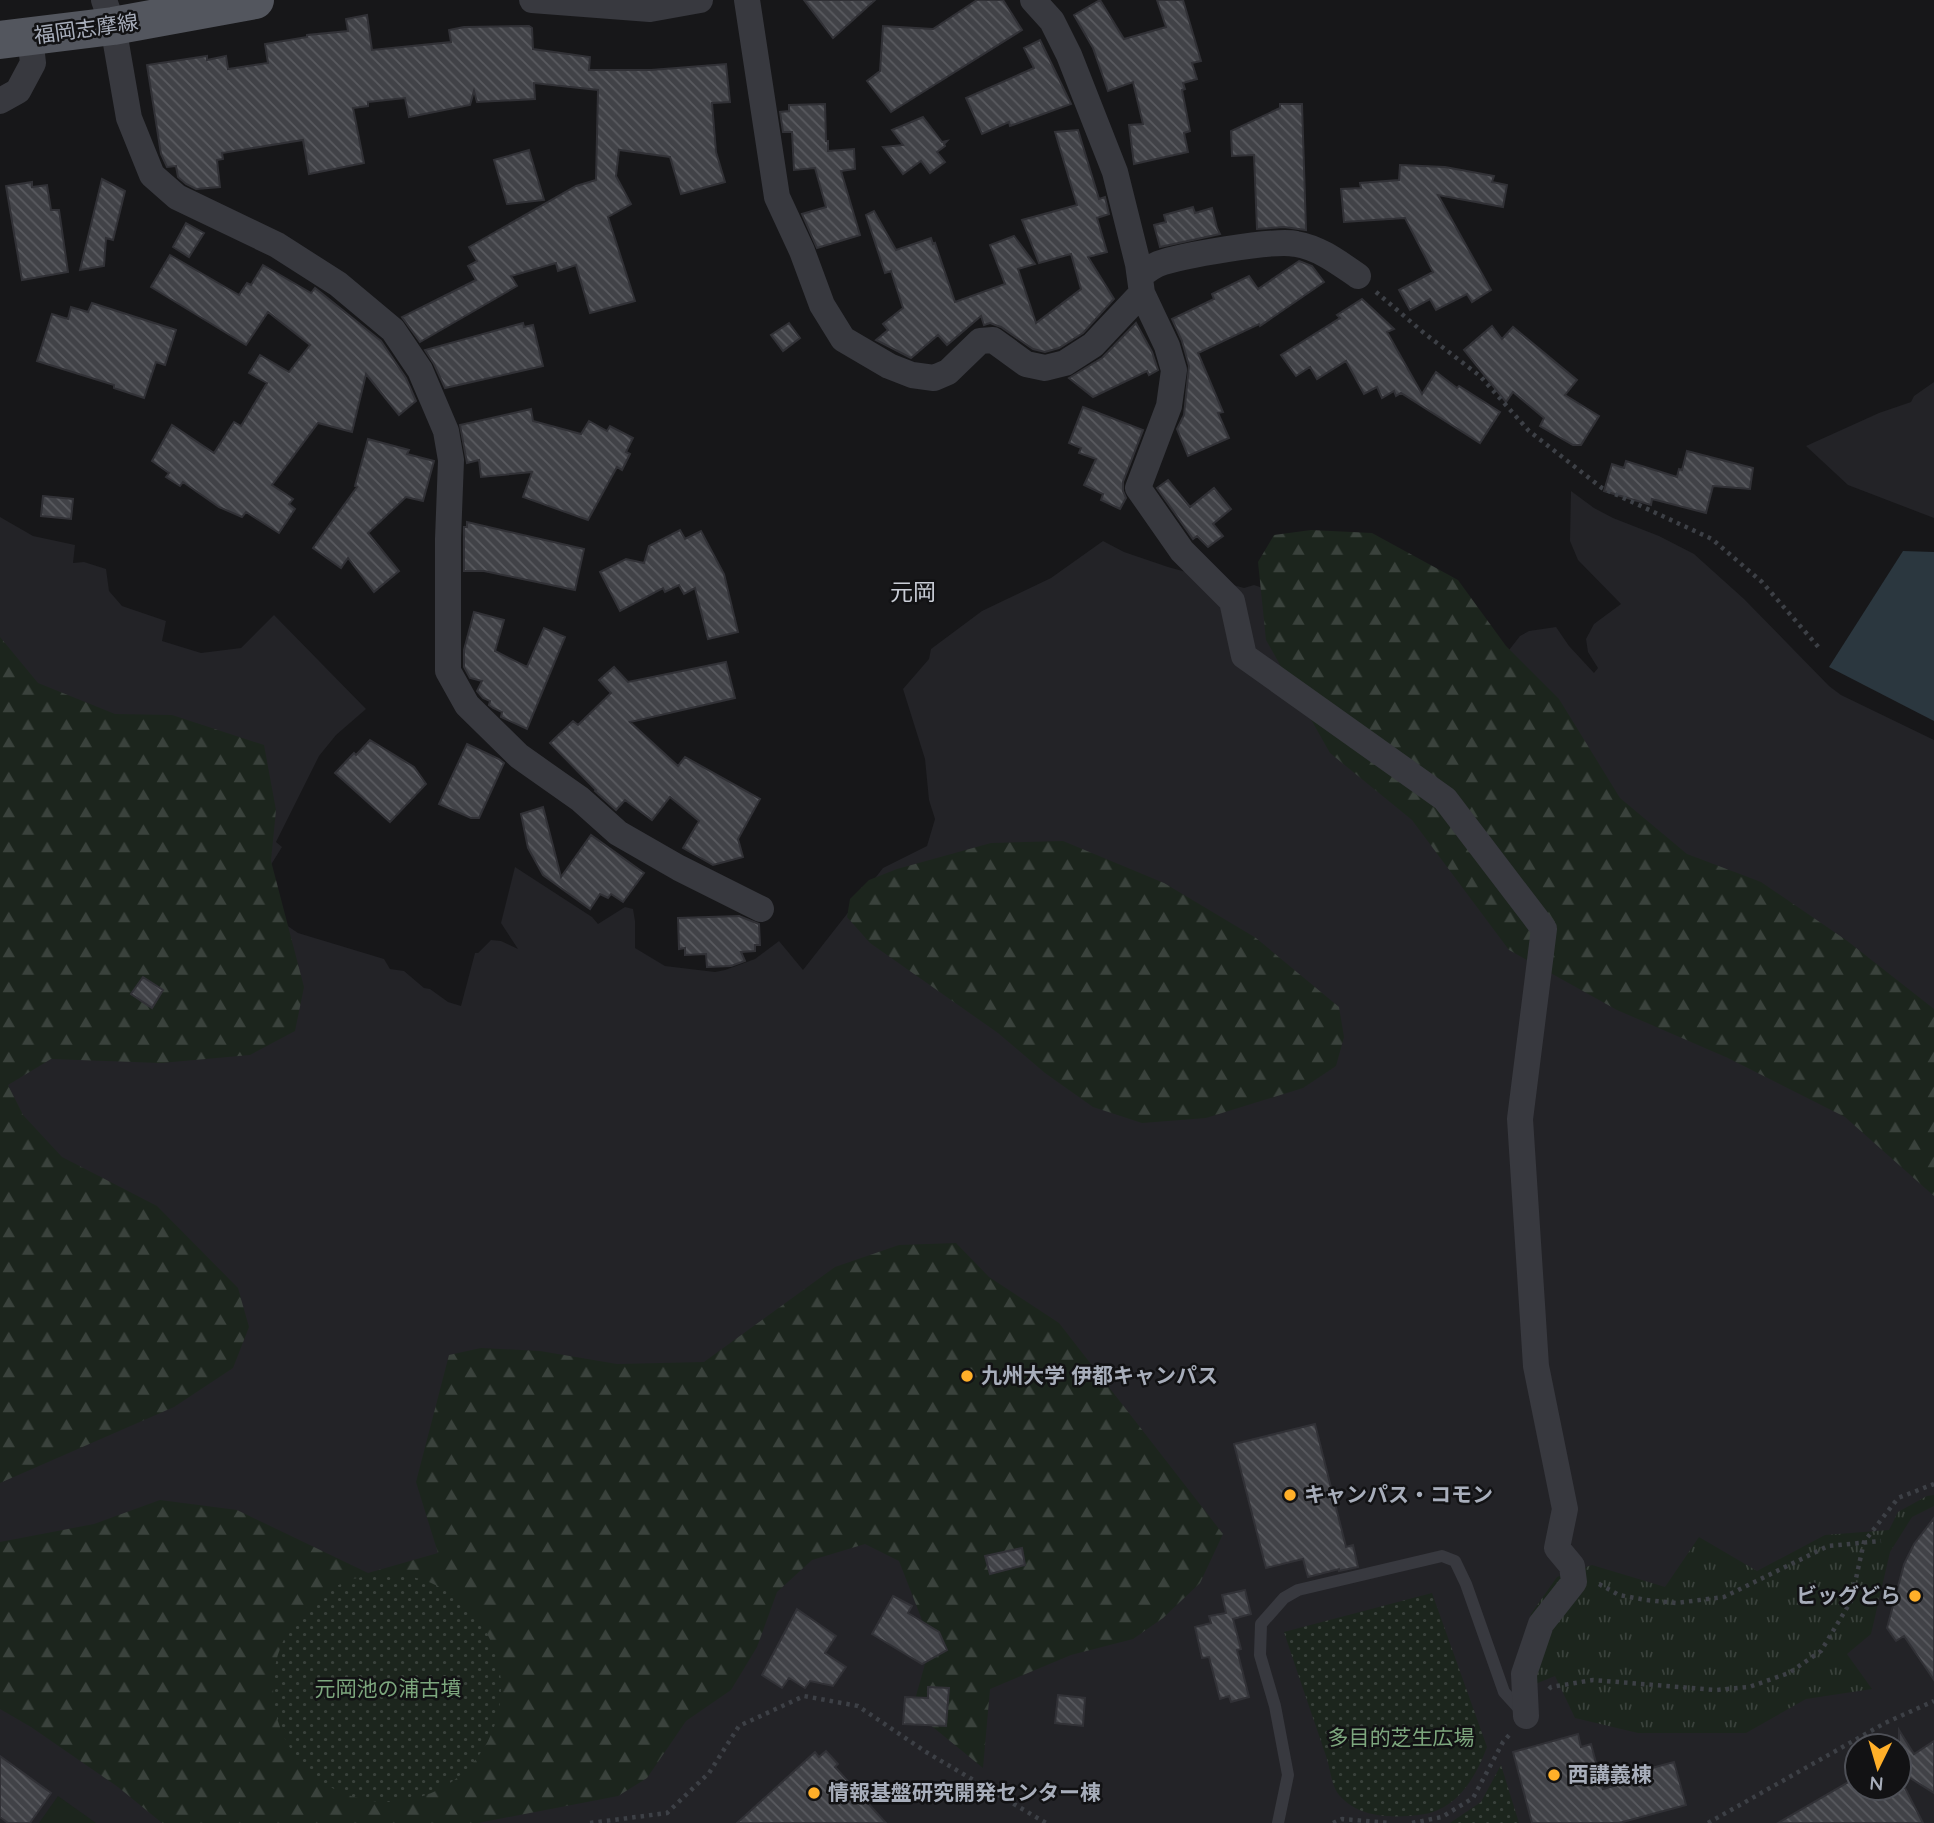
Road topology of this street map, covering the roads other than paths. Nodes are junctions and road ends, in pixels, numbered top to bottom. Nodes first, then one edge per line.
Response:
1 (255, 0) edge
2 (532, 0) edge
3 (700, 0) edge
4 (1033, 0) edge
5 (754, 3) edge
6 (108, 13) edge
7 (15, 38) edge
8 (0, 101) edge
9 (1358, 276) road end
10 (1141, 284) junction
11 (761, 909) dead end
12 (1526, 1716) joint
13 (1278, 1823) edge

1 - 6 main road, 福岡志摩線
2 - 3 street
4 - 10 street
5 - 10 street
6 - 7 main road, 福岡志摩線
6 - 11 street
7 - 8 street
9 - 10 street
10 - 12 street
12 - 13 lane

